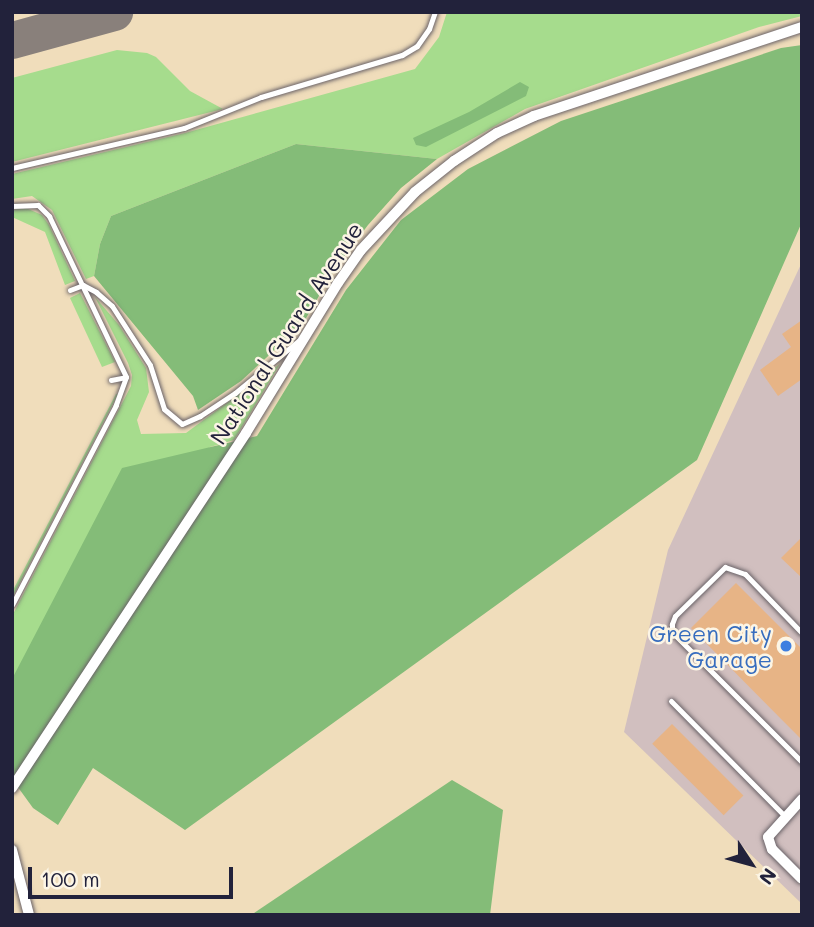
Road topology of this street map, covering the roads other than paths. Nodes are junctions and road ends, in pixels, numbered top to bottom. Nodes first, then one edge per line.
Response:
1 (435, 12) edge
2 (802, 27) edge
3 (12, 168) edge
4 (12, 206) edge
5 (83, 285) junction
6 (70, 290) dead end
7 (310, 330) junction
8 (126, 377) junction
9 (111, 380) dead end
10 (12, 605) edge
11 (802, 633) edge
12 (671, 701) dead end
13 (802, 762) edge
14 (12, 788) edge
15 (802, 799) edge
16 (785, 816) junction
17 (12, 850) edge
18 (802, 879) edge
19 (29, 915) edge

1 - 3 lane
2 - 7 street, National Guard Avenue
4 - 5 lane
5 - 6 lane
5 - 7 lane
5 - 8 lane
7 - 14 street, National Guard Avenue
8 - 9 lane
8 - 10 lane
11 - 13 lane
12 - 16 lane
15 - 16 street
16 - 18 street
17 - 19 street

